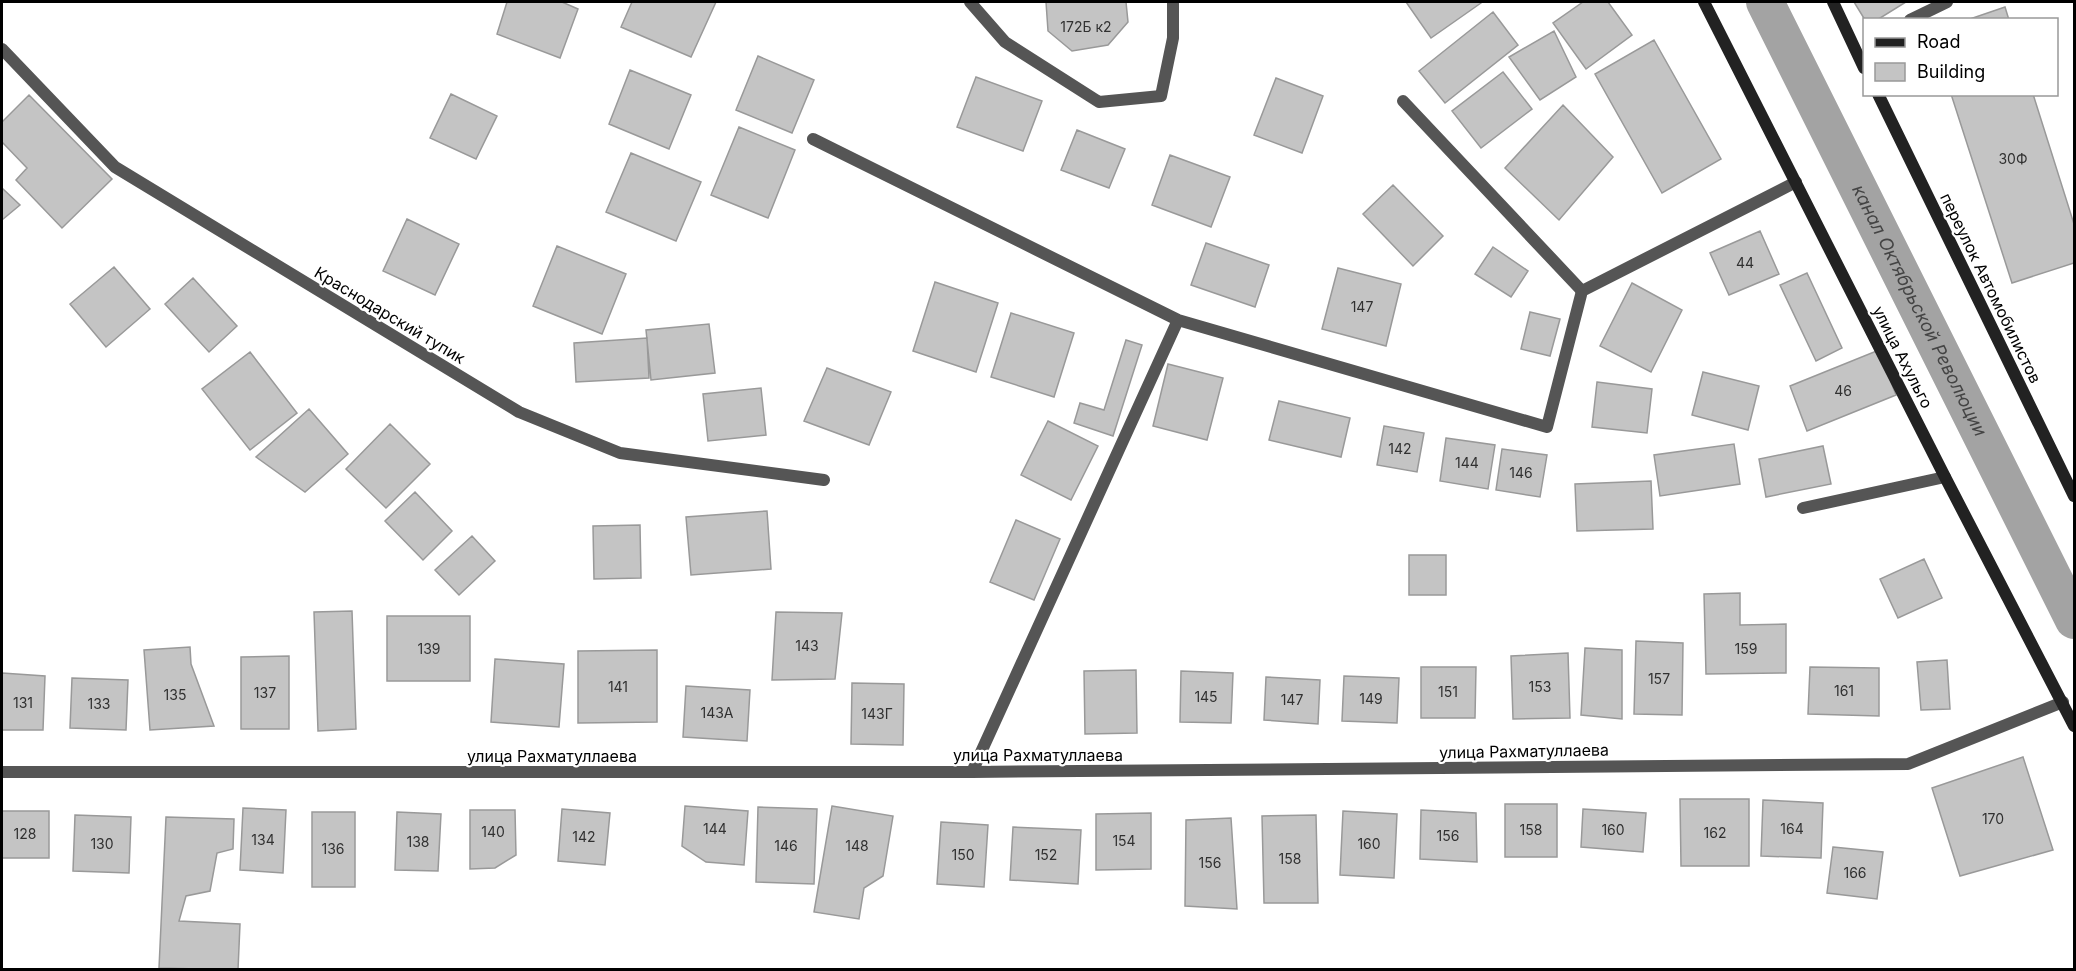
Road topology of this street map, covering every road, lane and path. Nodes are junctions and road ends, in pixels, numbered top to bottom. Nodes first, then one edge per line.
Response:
1 (970, 2) edge
2 (1173, 2) edge
3 (1704, 2) edge
4 (1833, 2) edge
5 (1947, 2) edge
6 (1914, 18) edge
7 (1859, 44) edge
8 (2, 49) edge
9 (1863, 63) edge
10 (1879, 96) edge
11 (1403, 101) dead end
12 (813, 139) dead end
13 (1796, 182) junction
14 (1582, 291) junction
15 (1178, 320) junction
16 (1945, 477) junction
17 (824, 480) dead end
18 (2074, 496) edge
19 (1803, 508) dead end
20 (2062, 702) junction
21 (2074, 726) edge
22 (2, 772) edge
23 (972, 772) junction

1 - 2 street
3 - 13 main road, улица Ахульго
4 - 7 main road
5 - 6 street
7 - 9 main road
8 - 17 street, Краснодарский тупик
10 - 18 main road, переулок Автомобилистов
11 - 14 street
12 - 15 street
13 - 14 street
13 - 16 main road, улица Ахульго
14 - 15 street
15 - 23 street
16 - 19 street
16 - 20 main road, улица Ахульго
20 - 21 main road, улица Ахульго
20 - 23 street, улица Рахматуллаева
22 - 23 street, улица Рахматуллаева

